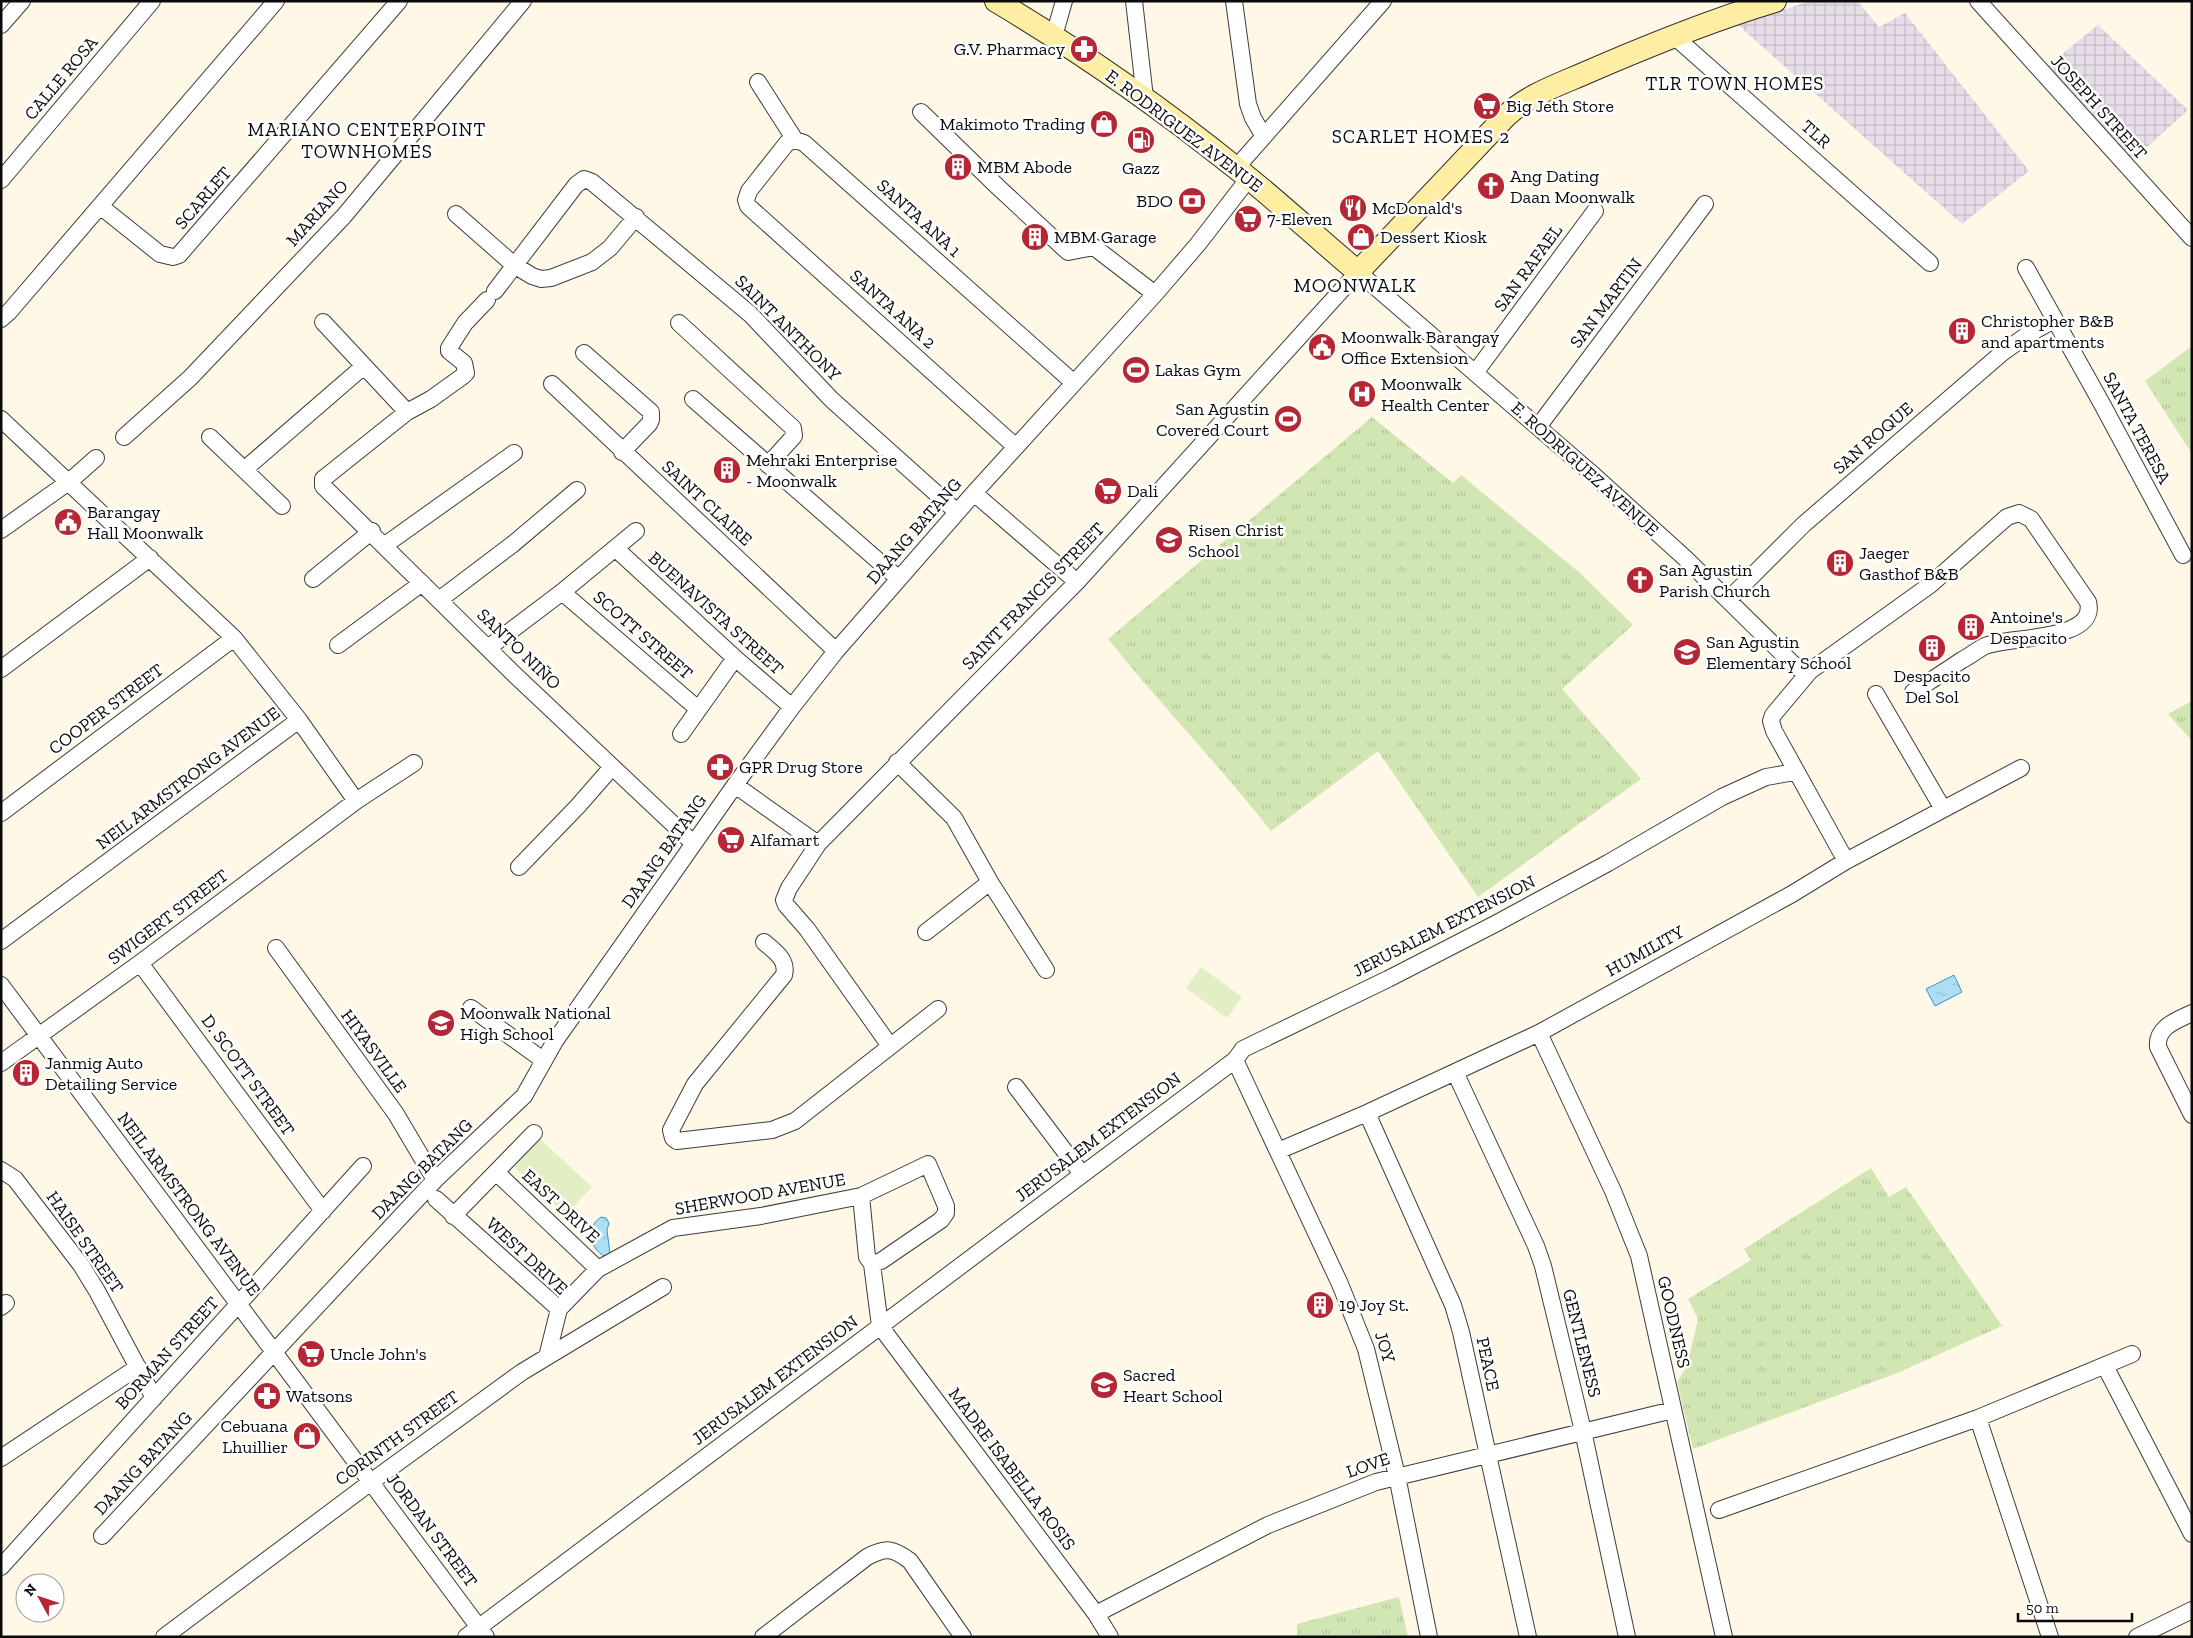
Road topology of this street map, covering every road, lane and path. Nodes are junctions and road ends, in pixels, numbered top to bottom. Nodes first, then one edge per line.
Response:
1 (22, 1) edge
2 (152, 1) edge
3 (276, 1) edge
4 (399, 1) edge
5 (524, 1) edge
6 (996, 1) edge
7 (1064, 1) edge
8 (1134, 1) edge
9 (1234, 1) edge
10 (1383, 1) edge
11 (1775, 1) edge
12 (1978, 1) edge
13 (1, 25) edge
14 (1054, 36) junction
15 (1674, 36) junction
16 (758, 82) dead end
17 (1145, 98) junction
18 (921, 112) dead end
19 (1263, 135) junction
20 (796, 140) junction
21 (1242, 173) junction
22 (1, 180) edge
23 (1706, 204) dead end
24 (100, 206) junction
25 (1594, 210) dead end
26 (456, 214) dead end
27 (636, 217) junction
28 (2192, 238) edge
29 (1930, 263) dead end
30 (514, 265) junction
31 (2026, 268) dead end
32 (1358, 272) junction
33 (1155, 294) junction
34 (1, 319) edge
35 (2054, 320) junction
36 (323, 322) dead end
37 (679, 323) dead end
38 (584, 353) dead end
39 (364, 366) junction
40 (1475, 373) junction
41 (1074, 383) junction
42 (552, 384) dead end
43 (693, 399) dead end
44 (407, 412) junction
45 (1, 419) edge
46 (1538, 427) junction
47 (124, 437) dead end
48 (210, 437) dead end
49 (1016, 447) junction
50 (622, 452) junction
51 (514, 453) dead end
52 (96, 458) dead end
53 (768, 465) junction
54 (245, 469) junction
55 (70, 481) junction
56 (577, 490) dead end
57 (974, 493) junction
58 (282, 506) dead end
59 (957, 512) junction
60 (1, 530) edge
61 (636, 530) dead end
62 (372, 532) junction
63 (385, 545) junction
64 (614, 548) junction
65 (2183, 555) dead end
66 (150, 558) junction
67 (313, 579) dead end
68 (900, 579) junction
69 (1077, 582) junction
70 (422, 583) junction
71 (562, 592) junction
72 (439, 600) junction
73 (1728, 600) junction
74 (234, 638) junction
75 (338, 645) dead end
76 (488, 648) junction
77 (836, 651) junction
78 (735, 658) junction
79 (1, 669) edge
80 (1810, 671) junction
81 (1913, 692) dead end
82 (1876, 694) dead end
83 (792, 707) junction
84 (698, 709) junction
85 (299, 720) junction
86 (680, 734) dead end
87 (897, 762) junction
88 (414, 763) dead end
89 (612, 767) junction
90 (2021, 768) dead end
91 (1795, 772) junction
92 (735, 785) junction
93 (356, 800) junction
94 (1943, 808) junction
95 (1, 813) edge
96 (693, 843) junction
97 (818, 844) junction
98 (1846, 861) junction
99 (519, 867) dead end
100 (990, 882) junction
101 (926, 932) dead end
102 (1, 941) edge
103 (764, 942) dead end
104 (276, 948) dead end
105 (140, 963) junction
106 (1046, 970) dead end
107 (1, 985) edge
108 (471, 1008) dead end
109 (938, 1009) dead end
110 (2192, 1013) edge
111 (1538, 1033) junction
112 (39, 1036) junction
113 (890, 1046) junction
114 (543, 1060) junction
115 (1235, 1060) junction
116 (1, 1064) edge
117 (1455, 1072) junction
118 (1016, 1087) dead end
119 (1367, 1113) junction
120 (2192, 1115) edge
121 (534, 1133) dead end
122 (1278, 1151) junction
123 (363, 1166) dead end
124 (1, 1170) edge
125 (497, 1173) junction
126 (1082, 1174) junction
127 (435, 1180) junction
128 (861, 1196) junction
129 (436, 1199) dead end
130 (323, 1211) junction
131 (453, 1216) junction
132 (872, 1264) junction
133 (598, 1269) junction
134 (663, 1287) dead end
135 (239, 1304) junction
136 (559, 1309) junction
137 (880, 1326) junction
138 (274, 1351) junction
139 (2132, 1354) dead end
140 (547, 1357) junction
141 (2106, 1366) junction
142 (138, 1367) junction
143 (154, 1398) junction
144 (1673, 1410) junction
145 (1978, 1418) junction
146 (1583, 1431) junction
147 (1487, 1454) junction
148 (1, 1458) edge
149 (1397, 1476) junction
150 (371, 1482) junction
151 (1719, 1510) dead end
152 (2192, 1534) edge
153 (102, 1536) dead end
154 (1, 1568) edge
155 (2192, 1610) edge
156 (1096, 1614) junction
157 (477, 1634) edge
158 (164, 1637) edge
159 (763, 1637) edge
160 (964, 1637) edge
161 (1110, 1637) edge
162 (1430, 1637) edge
163 (1528, 1637) edge
164 (1627, 1637) edge
165 (1724, 1637) edge
166 (2050, 1637) edge
167 (2137, 1637) edge

1 - 13 street
2 - 22 street, CALLE ROSA
3 - 24 street
4 - 24 street, SCARLET
5 - 47 street, MARIANO
6 - 14 main road, E. RODRIGUEZ AVENUE
7 - 14 street
8 - 17 street
9 - 19 street
10 - 19 street, DAANG BATANG
11 - 15 main road
12 - 28 street, JOSEPH STREET
14 - 17 main road, E. RODRIGUEZ AVENUE
15 - 29 street, TLR
15 - 32 main road
16 - 20 street
17 - 21 main road, E. RODRIGUEZ AVENUE
18 - 33 street
19 - 21 street, DAANG BATANG
20 - 41 street, SANTA ANA 1
20 - 49 street, SANTA ANA 2
21 - 32 main road, E. RODRIGUEZ AVENUE
21 - 33 street, DAANG BATANG
23 - 46 street, SAN MARTIN
24 - 34 street
25 - 40 street, SAN RAFAEL
26 - 30 street
27 - 30 street
27 - 30 street, SAINT ANTHONY
27 - 59 street, SAINT ANTHONY
30 - 44 street
31 - 35 street, SANTA TERESA
32 - 40 street, E. RODRIGUEZ AVENUE
32 - 69 street, SAINT FRANCIS STREET
33 - 41 street, DAANG BATANG
35 - 65 street, SANTA TERESA
35 - 73 street, SAN ROQUE
36 - 39 street
37 - 53 street
38 - 50 street
39 - 44 street
39 - 54 street
40 - 46 street, E. RODRIGUEZ AVENUE
41 - 49 street, DAANG BATANG
42 - 50 street, SAINT CLAIRE
43 - 53 street
44 - 62 street, SANTO NIÑO
45 - 55 street, NEIL ARMSTRONG AVENUE
46 - 73 street, E. RODRIGUEZ AVENUE
48 - 54 street
49 - 57 street, DAANG BATANG
50 - 77 street, SAINT CLAIRE
51 - 63 street
52 - 55 street
53 - 68 street
54 - 58 street
55 - 60 street
55 - 66 street, NEIL ARMSTRONG AVENUE
56 - 72 street
57 - 59 street, DAANG BATANG
57 - 69 street
59 - 68 street, DAANG BATANG
61 - 64 street
62 - 63 street, SANTO NIÑO
62 - 67 street
63 - 70 street, SANTO NIÑO
64 - 71 street
64 - 78 street, BUENAVISTA STREET
66 - 74 street, NEIL ARMSTRONG AVENUE
66 - 79 street
68 - 77 street, DAANG BATANG
69 - 87 street, SAINT FRANCIS STREET
70 - 72 street, SANTO NIÑO
70 - 75 street
71 - 76 street
71 - 84 street, SCOTT STREET
72 - 76 street, SANTO NIÑO
73 - 80 street, E. RODRIGUEZ AVENUE
74 - 85 street, NEIL ARMSTRONG AVENUE
74 - 95 street, COOPER STREET
76 - 89 street, SANTO NIÑO
77 - 83 street, DAANG BATANG
78 - 83 street, BUENAVISTA STREET
78 - 84 street
80 - 81 street
80 - 91 street
82 - 94 street
83 - 92 street, DAANG BATANG
84 - 86 street
85 - 93 street
85 - 102 street, NEIL ARMSTRONG AVENUE
87 - 97 street, SAINT FRANCIS STREET
87 - 100 street
88 - 93 street, SWIGERT STREET
89 - 96 street, SANTO NIÑO
89 - 99 street
90 - 94 street, HUMILITY
91 - 98 street
91 - 115 street, JERUSALEM EXTENSION
92 - 96 street, DAANG BATANG
92 - 97 street
93 - 105 street, SWIGERT STREET
94 - 98 street, HUMILITY
96 - 114 street, DAANG BATANG
97 - 113 street, SAINT FRANCIS STREET
98 - 111 street, HUMILITY
100 - 101 street
100 - 106 street
103 - 113 street
104 - 127 street, HIYASVILLE
105 - 112 street, SWIGERT STREET
105 - 130 street, D. SCOTT STREET
107 - 112 street, NEIL ARMSTRONG AVENUE
108 - 114 street
109 - 113 street
110 - 120 street
111 - 117 street, HUMILITY
111 - 144 street, GOODNESS
112 - 116 street, SWIGERT STREET
112 - 135 street, NEIL ARMSTRONG AVENUE
114 - 127 street, DAANG BATANG
115 - 122 street, JOY
115 - 126 street, JERUSALEM EXTENSION
117 - 119 street, HUMILITY
117 - 146 street, GENTLENESS
118 - 126 street
119 - 122 street, HUMILITY
119 - 147 street, PEACE
121 - 125 street
122 - 149 street, JOY
123 - 130 street, BORMAN STREET
124 - 142 street, HAISE STREET
125 - 131 street
125 - 133 street, EAST DRIVE
126 - 137 street, JERUSALEM EXTENSION
127 - 138 street, DAANG BATANG
128 - 132 street, SHERWOOD AVENUE
128 - 132 street
128 - 133 street, SHERWOOD AVENUE
129 - 131 street, WEST DRIVE
130 - 135 street, BORMAN STREET
131 - 136 street, WEST DRIVE
132 - 137 street, SHERWOOD AVENUE
133 - 136 street, SHERWOOD AVENUE
134 - 140 street, CORINTH STREET
135 - 138 street, NEIL ARMSTRONG AVENUE
135 - 143 street, BORMAN STREET
136 - 140 street, WEST DRIVE
137 - 156 street, MADRE ISABELLA ROSIS
137 - 157 street, JERUSALEM EXTENSION
138 - 150 street, JORDAN STREET
138 - 153 street, DAANG BATANG
139 - 141 street
140 - 150 street, CORINTH STREET
141 - 145 street
141 - 152 street
142 - 143 street, HAISE STREET
142 - 148 street
143 - 154 street, BORMAN STREET
144 - 146 street, LOVE
144 - 165 street, GOODNESS
145 - 151 street
145 - 166 street
146 - 147 street, LOVE
146 - 164 street, GENTLENESS
147 - 149 street, LOVE
147 - 163 street, PEACE
149 - 156 street, LOVE
149 - 162 street, JOY
150 - 157 street, JORDAN STREET
150 - 158 street, CORINTH STREET
155 - 167 street
156 - 161 street, MADRE ISABELLA ROSIS
159 - 160 street

